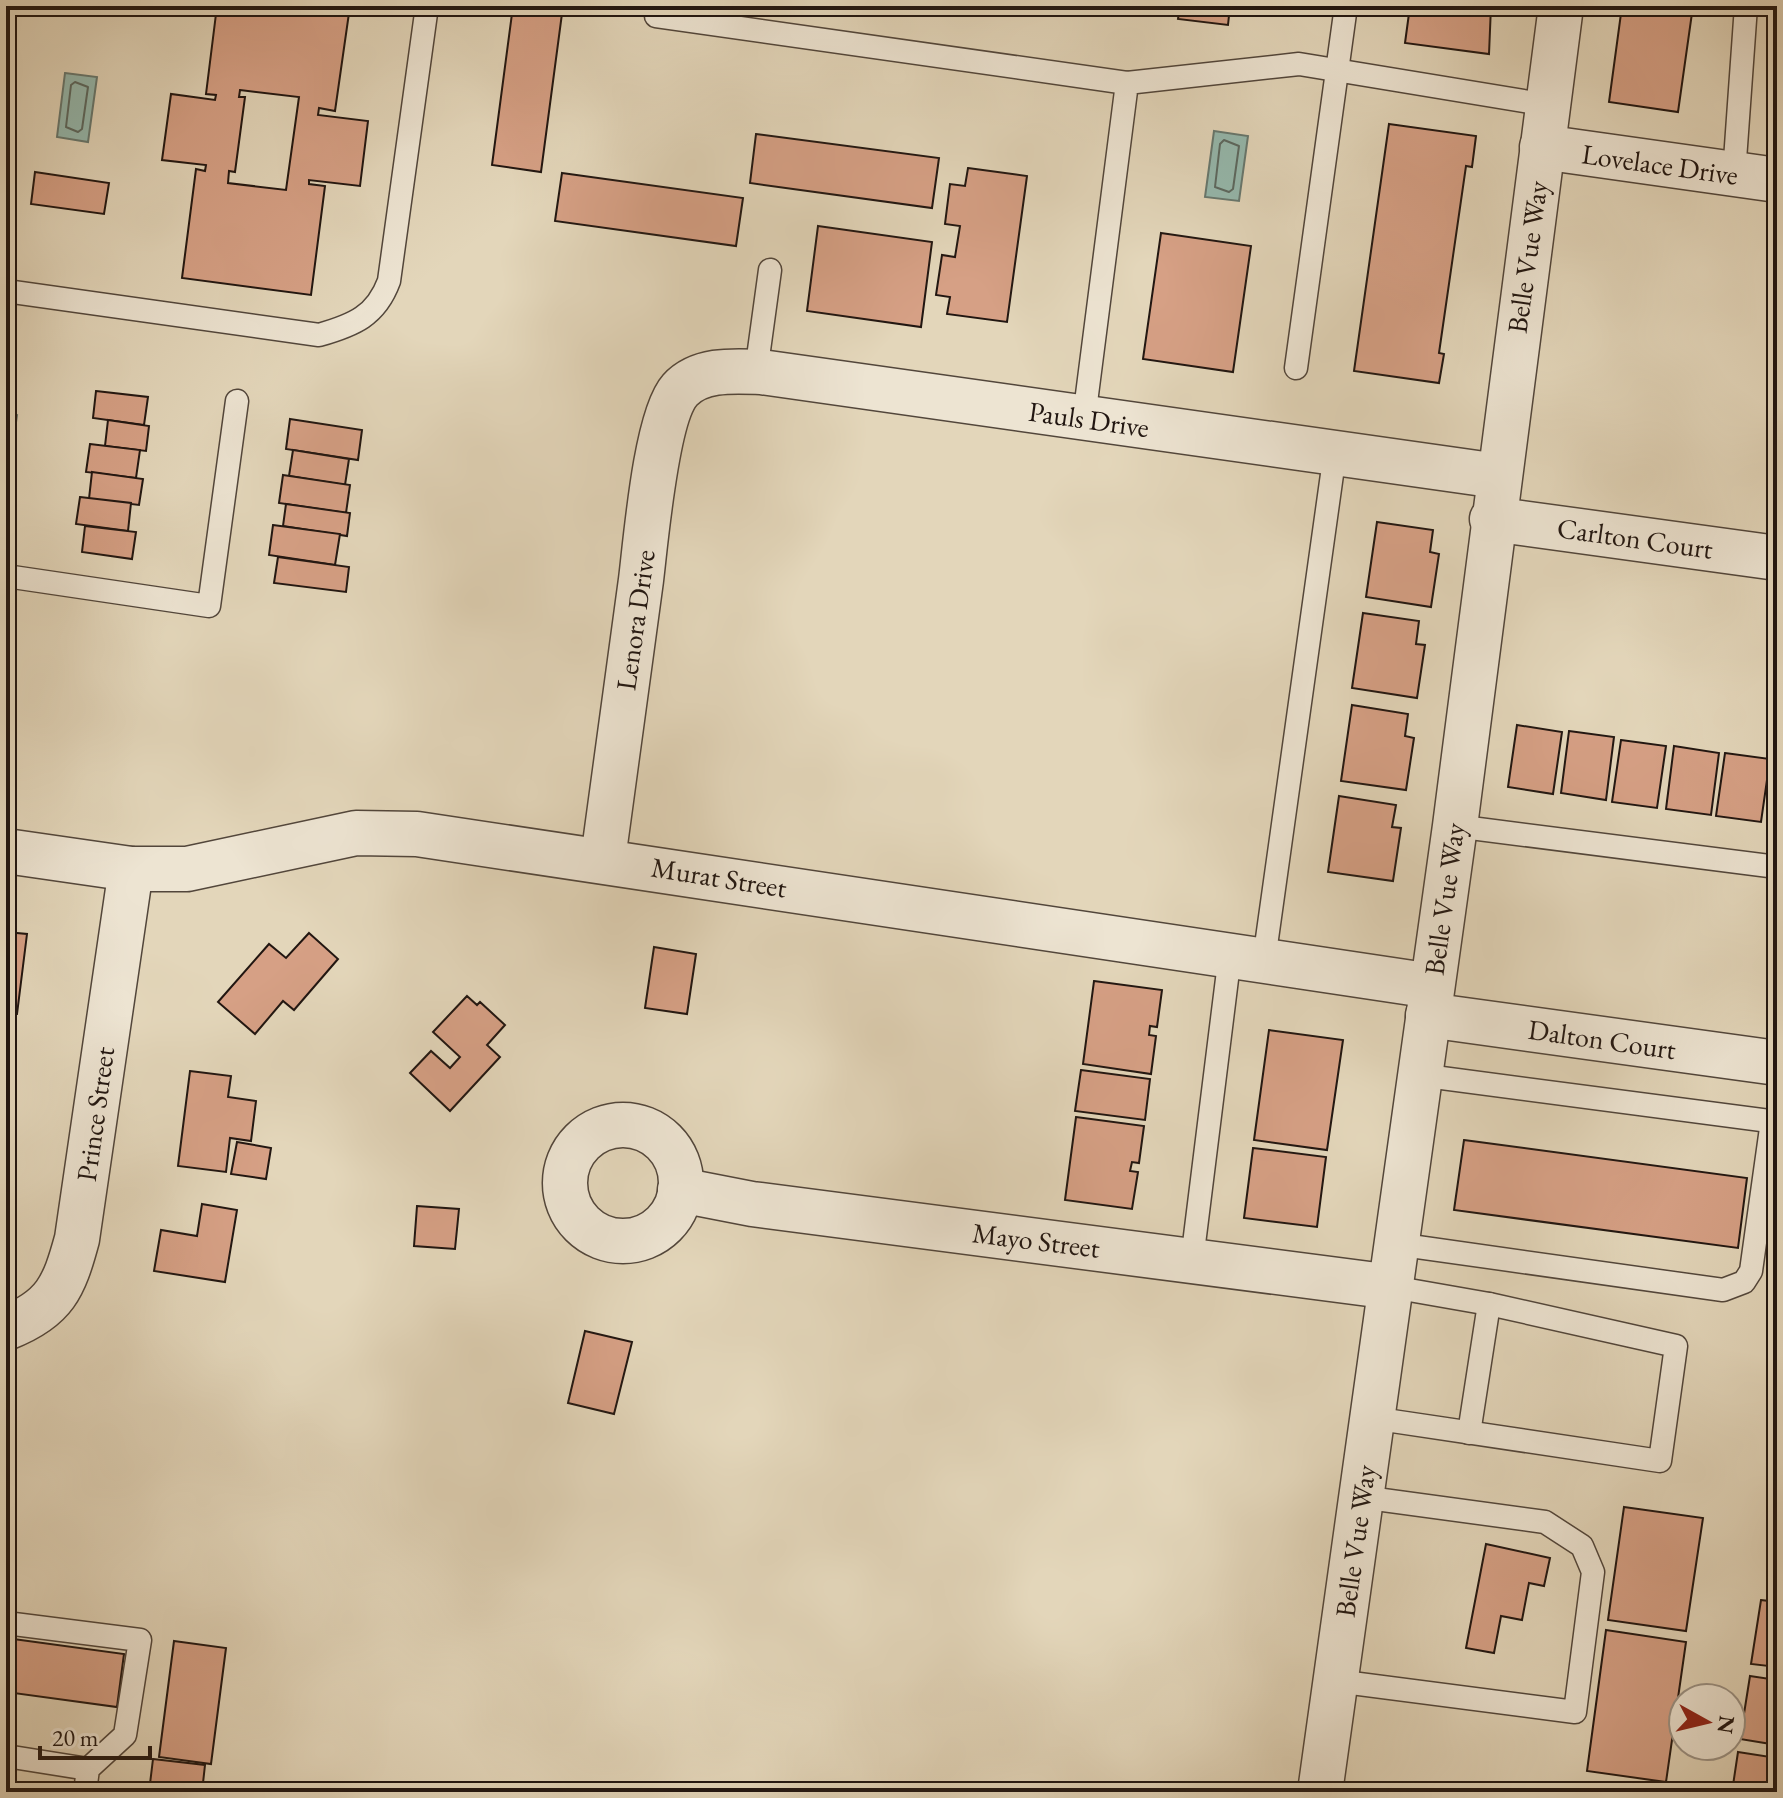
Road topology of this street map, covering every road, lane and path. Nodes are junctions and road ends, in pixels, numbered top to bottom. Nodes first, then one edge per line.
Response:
1 (427, 6) edge
2 (657, 6) edge
3 (1346, 6) edge
4 (1561, 6) edge
5 (1746, 6) edge
6 (1339, 69) junction
7 (1127, 83) junction
8 (1548, 105) junction
9 (1542, 147) junction
10 (1734, 174) junction
11 (1777, 180) edge
12 (770, 270) dead end
13 (6, 291) edge
14 (1296, 368) dead end
15 (756, 372) junction
16 (683, 387) joint
17 (237, 401) dead end
18 (1084, 418) junction
19 (1335, 453) junction
20 (1498, 476) junction
21 (1492, 519) junction
22 (1777, 558) edge
23 (6, 576) edge
24 (1455, 826) junction
25 (6, 851) edge
26 (603, 859) junction
27 (1777, 867) edge
28 (131, 869) junction
29 (1247, 958) junction
30 (1430, 1000) junction
31 (1777, 1063) edge
32 (1419, 1075) junction
33 (1774, 1122) edge
34 (680, 1190) dead end
35 (1396, 1244) junction
36 (1192, 1260) junction
37 (1392, 1287) junction
38 (1489, 1304) junction
39 (6, 1328) edge
40 (1372, 1418) junction
41 (1469, 1433) junction
42 (1361, 1497) junction
43 (6, 1623) edge
44 (1336, 1681) junction
45 (6, 1756) edge
46 (88, 1769) junction
47 (85, 1792) edge
48 (1320, 1792) edge

1 - 13 lane
2 - 7 lane
3 - 6 lane
4 - 8 street, Belle Vue Way
5 - 10 lane
6 - 7 lane
6 - 8 lane
6 - 14 lane
7 - 18 lane
8 - 9 street, Belle Vue Way
9 - 10 street, Lovelace Drive
9 - 20 street, Belle Vue Way
10 - 11 street, Lovelace Drive
12 - 15 lane
15 - 16 street, Pauls Drive
15 - 18 street, Pauls Drive
16 - 26 street, Lenora Drive
17 - 23 lane
18 - 19 street, Pauls Drive
19 - 20 street, Pauls Drive
19 - 29 lane
20 - 21 street, Belle Vue Way
21 - 22 street, Carlton Court
21 - 24 street, Belle Vue Way
24 - 27 lane
24 - 30 street, Belle Vue Way
25 - 28 street, Murat Street
26 - 28 street, Murat Street
26 - 29 street, Murat Street
28 - 39 street, Prince Street
29 - 30 street, Murat Street
29 - 36 lane
30 - 31 street, Dalton Court
30 - 32 street, Belle Vue Way
32 - 33 lane
32 - 35 street, Belle Vue Way
33 - 35 lane
34 - 36 street, Mayo Street
35 - 37 street, Belle Vue Way
36 - 37 street, Mayo Street
37 - 38 lane
37 - 40 street, Belle Vue Way
38 - 41 lane
38 - 41 lane
40 - 41 lane
40 - 42 street, Belle Vue Way
42 - 44 street, Belle Vue Way
42 - 44 lane
43 - 46 lane
44 - 48 street, Belle Vue Way
45 - 46 lane
46 - 47 lane

